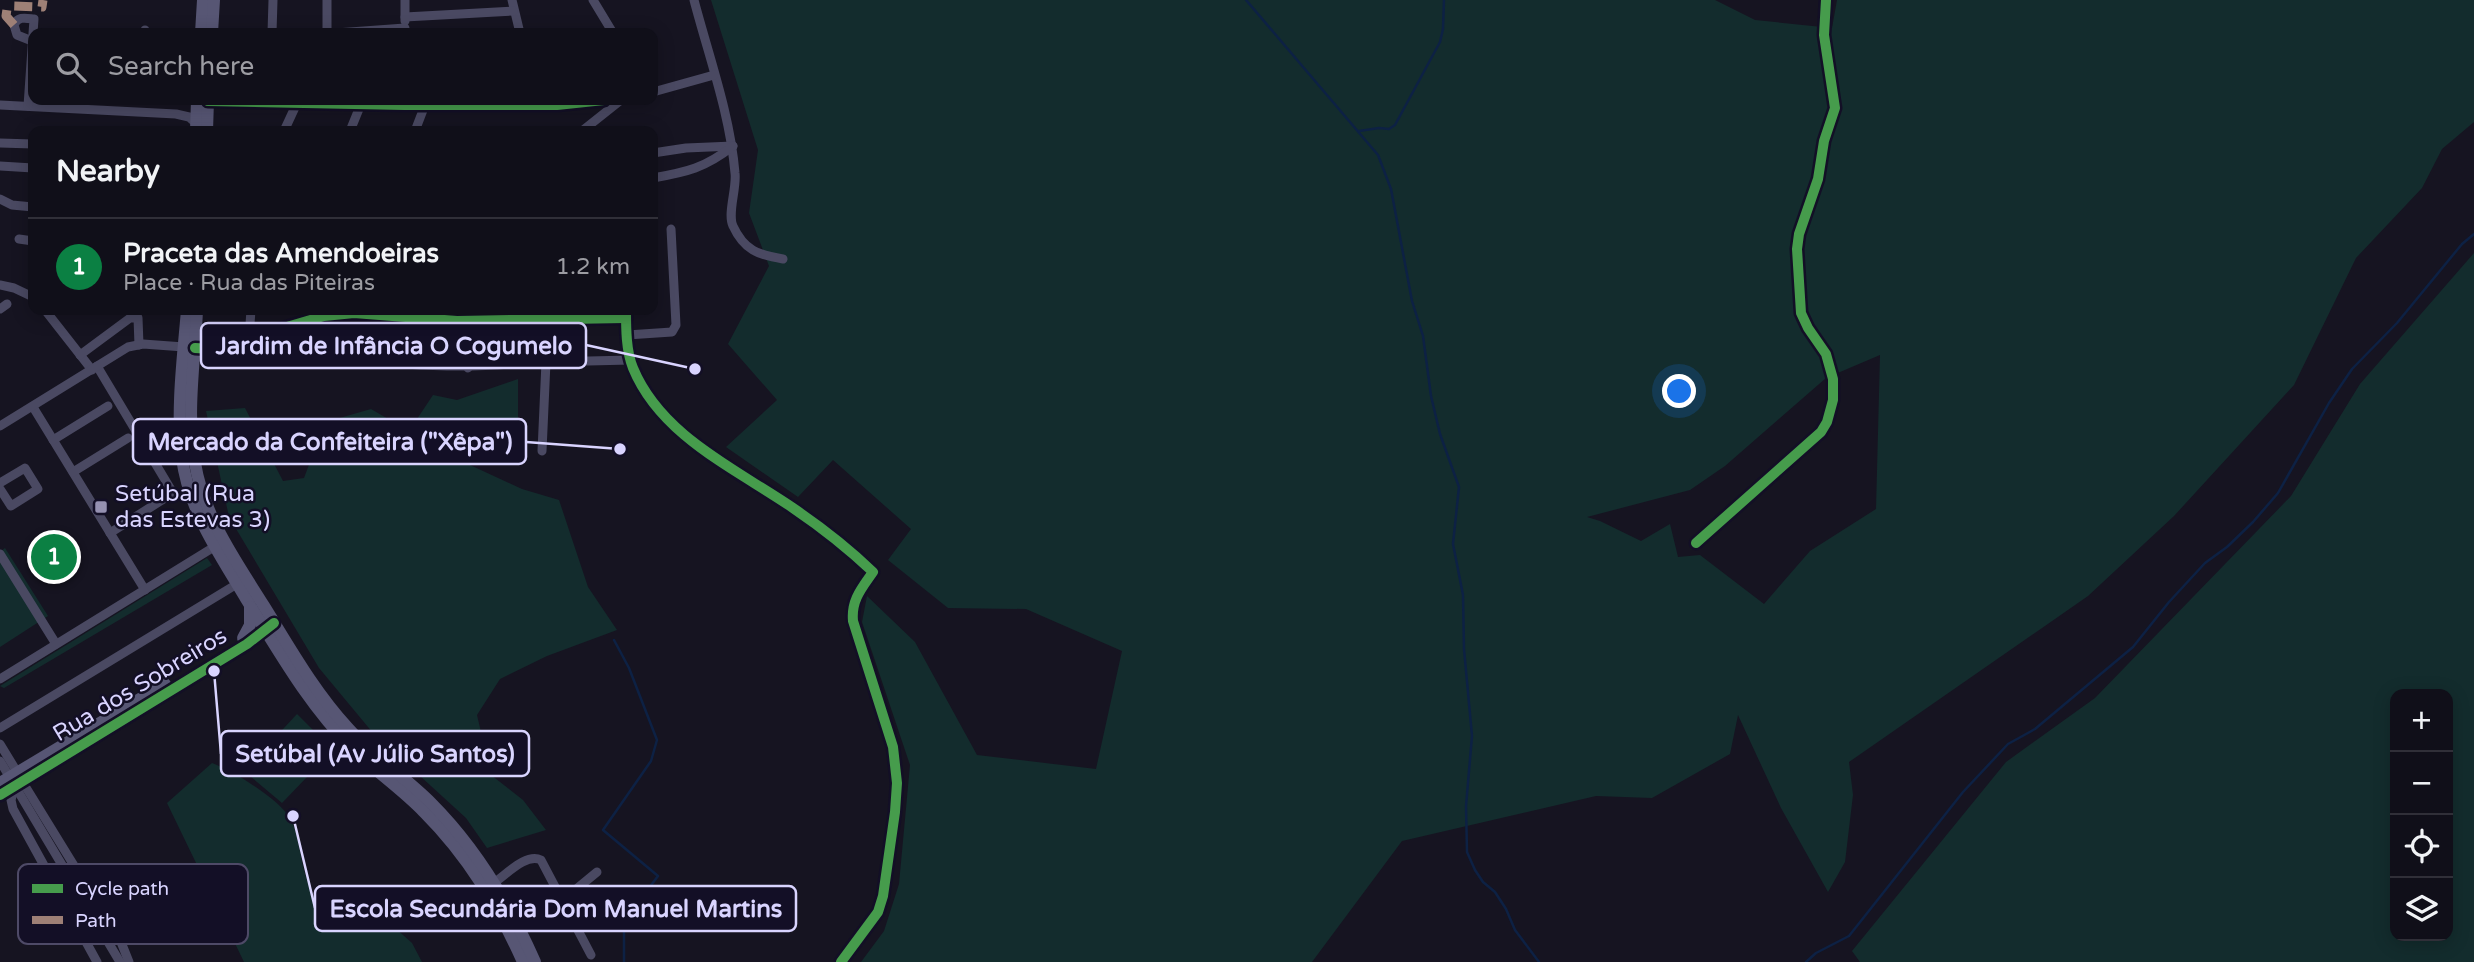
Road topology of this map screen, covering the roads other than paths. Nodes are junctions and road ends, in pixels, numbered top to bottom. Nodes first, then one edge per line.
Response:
1 (203, 0) edge
2 (214, 0) edge
3 (273, 0) edge
4 (327, 0) edge
5 (405, 0) edge
6 (512, 0) edge
7 (593, 0) edge
8 (694, 0) edge
9 (1826, 0) edge
10 (513, 11) junction
11 (405, 17) junction
12 (201, 28) edge
13 (212, 28) edge
14 (272, 28) edge
15 (327, 28) edge
16 (405, 28) edge
17 (518, 28) edge
18 (610, 28) edge
19 (714, 75) junction
20 (658, 91) edge
21 (0, 105) edge
22 (203, 105) edge
23 (205, 105) edge
24 (296, 105) edge
25 (361, 105) edge
26 (425, 105) edge
27 (615, 105) edge
28 (28, 106) joint
29 (195, 126) edge
30 (196, 126) edge
31 (207, 126) edge
32 (286, 126) edge
33 (352, 126) edge
34 (417, 126) edge
35 (588, 126) edge
36 (0, 143) edge
37 (28, 144) edge
38 (733, 146) junction
39 (678, 149) junction
40 (658, 152) edge
41 (0, 166) edge
42 (28, 168) edge
43 (682, 174) junction
44 (658, 177) edge
45 (0, 199) edge
46 (28, 207) edge
47 (671, 229) dead end
48 (19, 239) dead end
49 (28, 240) edge
50 (783, 259) dead end
51 (0, 285) edge
52 (28, 295) edge
53 (49, 315) edge
54 (187, 315) edge
55 (196, 315) edge
56 (251, 315) edge
57 (330, 315) edge
58 (397, 315) edge
59 (460, 315) edge
60 (540, 315) edge
61 (613, 315) edge
62 (626, 315) edge
63 (546, 320) junction
64 (462, 321) junction
65 (627, 335) junction
66 (249, 338) junction
67 (139, 345) junction
68 (190, 348) junction
69 (80, 355) junction
70 (345, 358) dead end
71 (631, 360) junction
72 (546, 362) junction
73 (509, 364) dead end
74 (94, 368) junction
75 (468, 368) junction
76 (33, 407) junction
77 (108, 407) dead end
78 (0, 426) edge
79 (128, 438) dead end
80 (53, 440) junction
81 (542, 451) dead end
82 (72, 472) junction
83 (110, 533) junction
84 (1696, 542) dead end
85 (215, 547) junction
86 (0, 554) edge
87 (237, 584) junction
88 (145, 590) junction
89 (249, 603) junction
90 (269, 626) junction
91 (245, 641) junction
92 (56, 645) junction
93 (283, 658) junction
94 (0, 679) edge
95 (0, 727) edge
96 (0, 744) edge
97 (0, 761) edge
98 (13, 780) edge
99 (0, 795) edge
100 (43, 864) edge
101 (62, 864) edge
102 (69, 864) edge
103 (597, 872) dead end
104 (495, 882) junction
105 (563, 900) junction
106 (87, 944) edge
107 (109, 944) edge
108 (122, 944) edge
109 (591, 956) dead end
110 (97, 962) edge
111 (120, 962) edge
112 (129, 962) edge
113 (523, 962) edge
114 (535, 962) edge
115 (841, 962) edge

1 - 12 main road
2 - 13 main road
3 - 14 street
4 - 15 street
5 - 11 street
6 - 10 street
7 - 18 street
8 - 19 street
9 - 84 street
10 - 11 street
10 - 17 street
11 - 16 street
19 - 20 street
19 - 38 street
21 - 28 street
22 - 30 main road
23 - 31 main road
24 - 32 street
25 - 33 street
26 - 34 street
27 - 35 street
28 - 29 street
36 - 37 street
38 - 39 street
38 - 43 street
38 - 50 street
39 - 40 street
39 - 43 street
41 - 42 street
43 - 44 street
45 - 46 street
47 - 65 street
48 - 49 street
51 - 52 street
53 - 69 street
54 - 68 main road
55 - 68 main road
56 - 66 street
57 - 66 street
58 - 64 street
59 - 64 street
60 - 63 street
61 - 63 street
62 - 65 street
63 - 64 street
63 - 72 street
64 - 75 street
65 - 71 street
66 - 68 street
67 - 68 street
67 - 69 street
67 - 74 street
68 - 85 main road
68 - 90 main road
69 - 74 street
70 - 75 street
71 - 72 street
71 - 115 street
72 - 81 street
73 - 75 street
74 - 76 street
74 - 83 street
76 - 78 street
76 - 80 street
77 - 80 street
79 - 82 street
80 - 82 street
82 - 83 street
83 - 88 street
85 - 87 main road
85 - 88 street
86 - 92 street
87 - 89 main road
87 - 95 street, Rua dos Sobreiros
88 - 92 street
89 - 90 main road
89 - 91 main road
90 - 91 main road, Rua dos Sobreiros
90 - 93 main road
90 - 104 main road
91 - 93 main road
91 - 98 main road, Rua dos Sobreiros
92 - 94 street
93 - 113 main road
96 - 98 street
97 - 98 street
98 - 99 main road, Rua dos Sobreiros
98 - 100 street
98 - 101 street
98 - 102 street
103 - 105 street
104 - 105 street
104 - 114 main road
105 - 109 street
106 - 110 street
107 - 111 street
108 - 112 street

